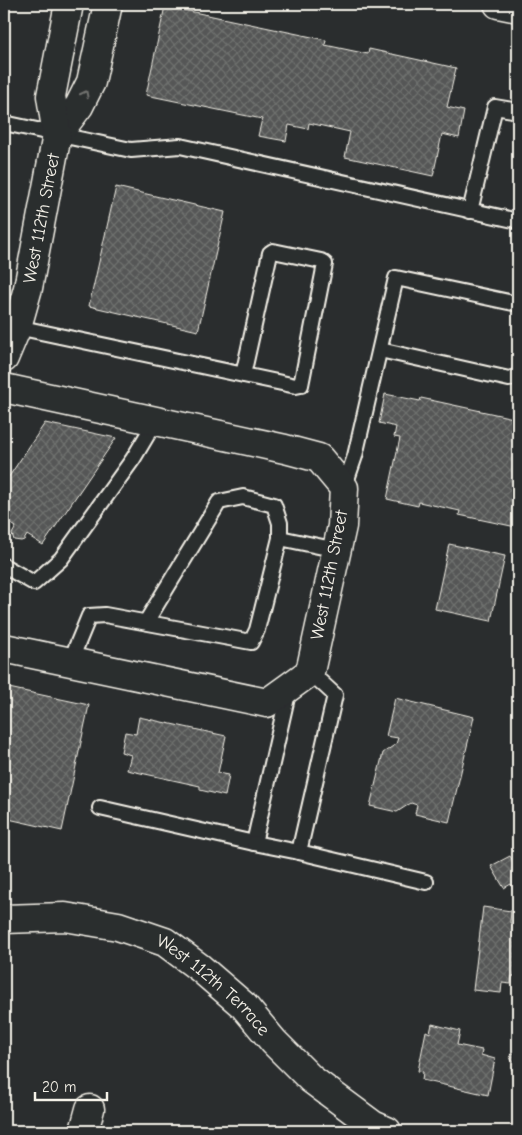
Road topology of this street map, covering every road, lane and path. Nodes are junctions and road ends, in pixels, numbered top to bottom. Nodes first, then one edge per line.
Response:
1 (70, 4) edge
2 (108, 4) edge
3 (498, 4) edge
4 (518, 8) edge
5 (518, 111) edge
6 (4, 123) edge
7 (58, 135) junction
8 (470, 211) junction
9 (518, 222) edge
10 (518, 304) edge
11 (17, 327) junction
12 (380, 350) junction
13 (4, 358) edge
14 (243, 375) junction
15 (518, 376) edge
16 (4, 388) edge
17 (155, 422) junction
18 (344, 488) junction
19 (280, 538) junction
20 (337, 550) junction
21 (4, 566) edge
22 (146, 622) junction
23 (4, 648) edge
24 (70, 662) junction
25 (310, 672) junction
26 (289, 688) junction
27 (100, 808) dead end
28 (254, 843) junction
29 (299, 852) junction
30 (426, 882) dead end
31 (4, 919) edge
32 (378, 1129) edge

1 - 7 street, West 112th Street
7 -> 2 street, West 112th Street
3 - 4 street
5 - 8 lane
6 - 7 lane
7 - 8 lane
7 - 11 street, West 112th Street
8 - 9 lane
10 - 12 lane
11 - 13 street, West 112th Street
11 - 14 lane
12 - 15 lane
12 - 18 lane
14 - 14 lane
16 - 17 street, West 112th Street
17 - 18 street, West 112th Street
17 - 21 lane
18 - 20 street, West 112th Street
19 - 20 lane
19 - 22 lane
19 - 22 lane
20 - 25 street, West 112th Street
22 - 24 lane
23 - 24 street
24 - 26 street
25 - 26 street
25 - 29 lane
26 - 28 lane
27 - 28 lane
28 - 29 lane
29 - 30 lane
31 - 32 street, West 112th Terrace

